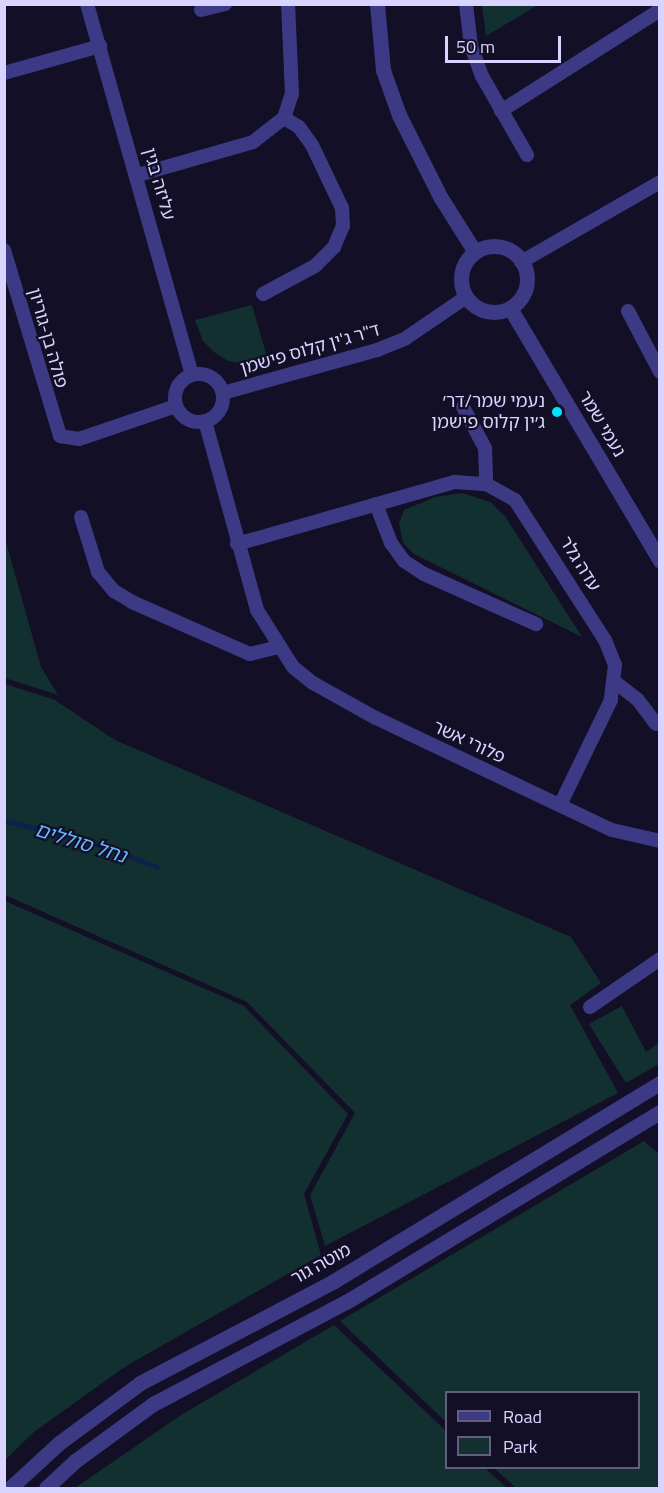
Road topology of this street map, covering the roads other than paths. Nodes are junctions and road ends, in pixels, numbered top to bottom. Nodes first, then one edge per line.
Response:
1 (87, 4) edge
2 (225, 4) edge
3 (288, 4) edge
4 (377, 4) edge
5 (466, 4) edge
6 (201, 10) dead end
7 (660, 10) edge
8 (100, 46) junction
9 (4, 74) edge
10 (501, 111) junction
11 (284, 118) junction
12 (527, 155) dead end
13 (138, 175) junction
14 (660, 182) edge
15 (4, 250) edge
16 (475, 252) junction
17 (522, 262) junction
18 (263, 294) dead end
19 (466, 297) junction
20 (510, 308) junction
21 (628, 311) dead end
22 (656, 355) edge
23 (660, 372) edge
24 (192, 374) junction
25 (224, 393) junction
26 (176, 406) junction
27 (463, 407) dead end
28 (205, 421) junction
29 (486, 484) junction
30 (376, 504) junction
31 (81, 516) dead end
32 (237, 544) junction
33 (660, 561) edge
34 (536, 624) dead end
35 (278, 647) junction
36 (615, 682) junction
37 (656, 724) dead end
38 (560, 805) junction
39 (660, 841) edge
40 (660, 959) edge
41 (590, 1007) dead end
42 (660, 1083) edge
43 (660, 1112) edge
44 (10, 1488) edge
45 (46, 1488) edge

1 - 8 street, עליזה בגין
2 - 6 street
3 - 11 street
4 - 16 street
5 - 10 street
7 - 10 street
8 - 9 street
8 - 13 street, עליזה בגין
10 - 12 street
11 - 13 street
11 - 18 street
13 - 24 street, עליזה בגין
14 - 17 street
15 - 26 street, פולה בן-גוריון
16 - 17 street
16 - 19 street
17 - 20 street
19 - 20 street
19 - 25 street, ד"ר ג'ין קלוס פישמן
20 - 33 street, נעמי שמר
21 - 22 street
22 - 23 street
24 - 25 street
24 - 26 street
25 - 28 street
26 - 28 street
27 - 29 street
28 - 32 street, פלורי אשר
29 - 30 street, עדה גלר
29 - 36 street, עדה גלר
30 - 32 street, עדה גלר
30 - 34 street
31 - 35 street
32 - 35 street, פלורי אשר
35 - 38 street, פלורי אשר
36 - 37 street
36 - 38 street, עדה גלר
38 - 39 street, פלורי אשר
40 - 41 street
42 - 44 street, מוטה גור
43 - 45 street

